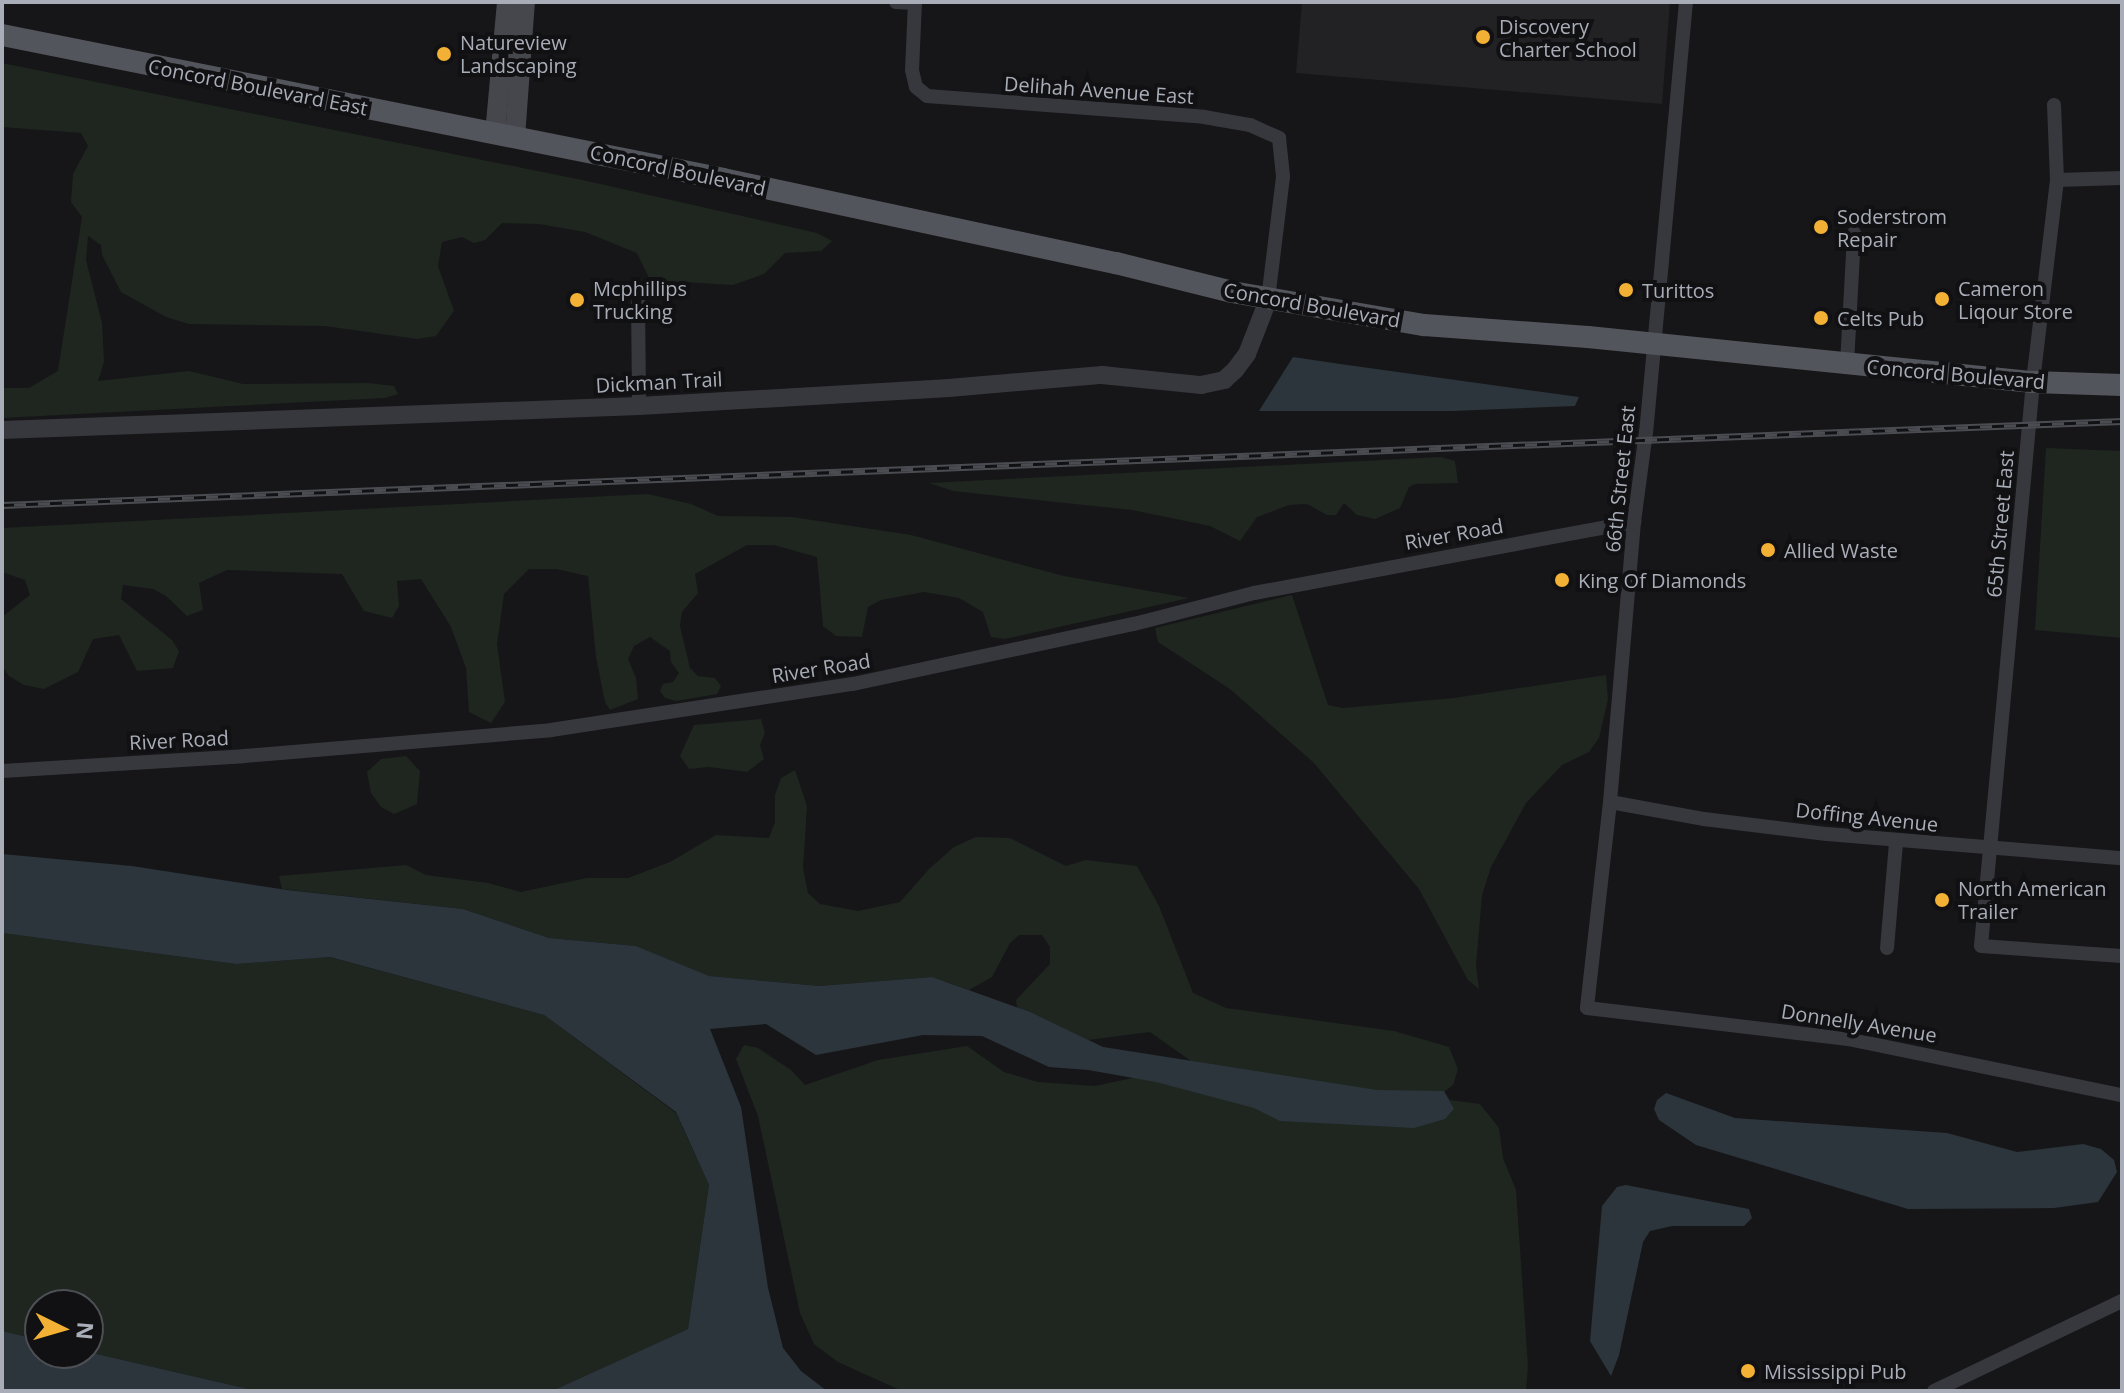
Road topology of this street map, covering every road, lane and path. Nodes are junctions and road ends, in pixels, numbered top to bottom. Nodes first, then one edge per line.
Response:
1 (507, 2) edge
2 (525, 2) edge
3 (896, 2) edge
4 (1686, 2) edge
5 (915, 3) edge
6 (2, 35) edge
7 (2054, 105) dead end
8 (505, 136) junction
9 (2122, 178) edge
10 (2057, 180) junction
11 (1854, 233) dead end
12 (1268, 300) junction
13 (638, 302) dead end
14 (1654, 344) junction
15 (1847, 364) junction
16 (2033, 382) junction
17 (2122, 385) edge
18 (639, 406) junction
19 (2, 430) edge
20 (1634, 522) junction
21 (2, 771) edge
22 (1610, 802) junction
23 (1896, 842) junction
24 (1990, 848) junction
25 (2122, 858) edge
26 (1887, 948) dead end
27 (2122, 956) edge
28 (1587, 1008) joint
29 (2122, 1095) edge
30 (2122, 1301) edge
31 (1934, 1391) edge

1 - 8 main road
2 - 8 main road
3 - 5 street
4 - 14 street, 66th Street East
5 - 12 street, Delihah Avenue East
6 - 8 main road, Concord Boulevard East
7 - 10 street, 65th Street East
8 - 12 main road, Concord Boulevard
9 - 10 street
10 - 16 street, 65th Street East
11 - 15 street
12 - 14 main road, Concord Boulevard
12 - 18 street, Dickman Trail
13 - 18 street
14 - 15 main road, Concord Boulevard
14 - 20 street, 66th Street East
15 - 16 main road, Concord Boulevard
16 - 17 main road, Concord Boulevard
16 - 24 street, 65th Street East
18 - 19 street, Dickman Trail
20 - 21 street, River Road
20 - 22 street, 66th Street East
22 - 23 street, Doffing Avenue
22 - 28 street, 66th Street East
23 - 24 street, Doffing Avenue
23 - 26 street
24 - 25 street, Doffing Avenue
24 - 27 street, 65th Street East
28 - 29 street, Donnelly Avenue
30 - 31 street

